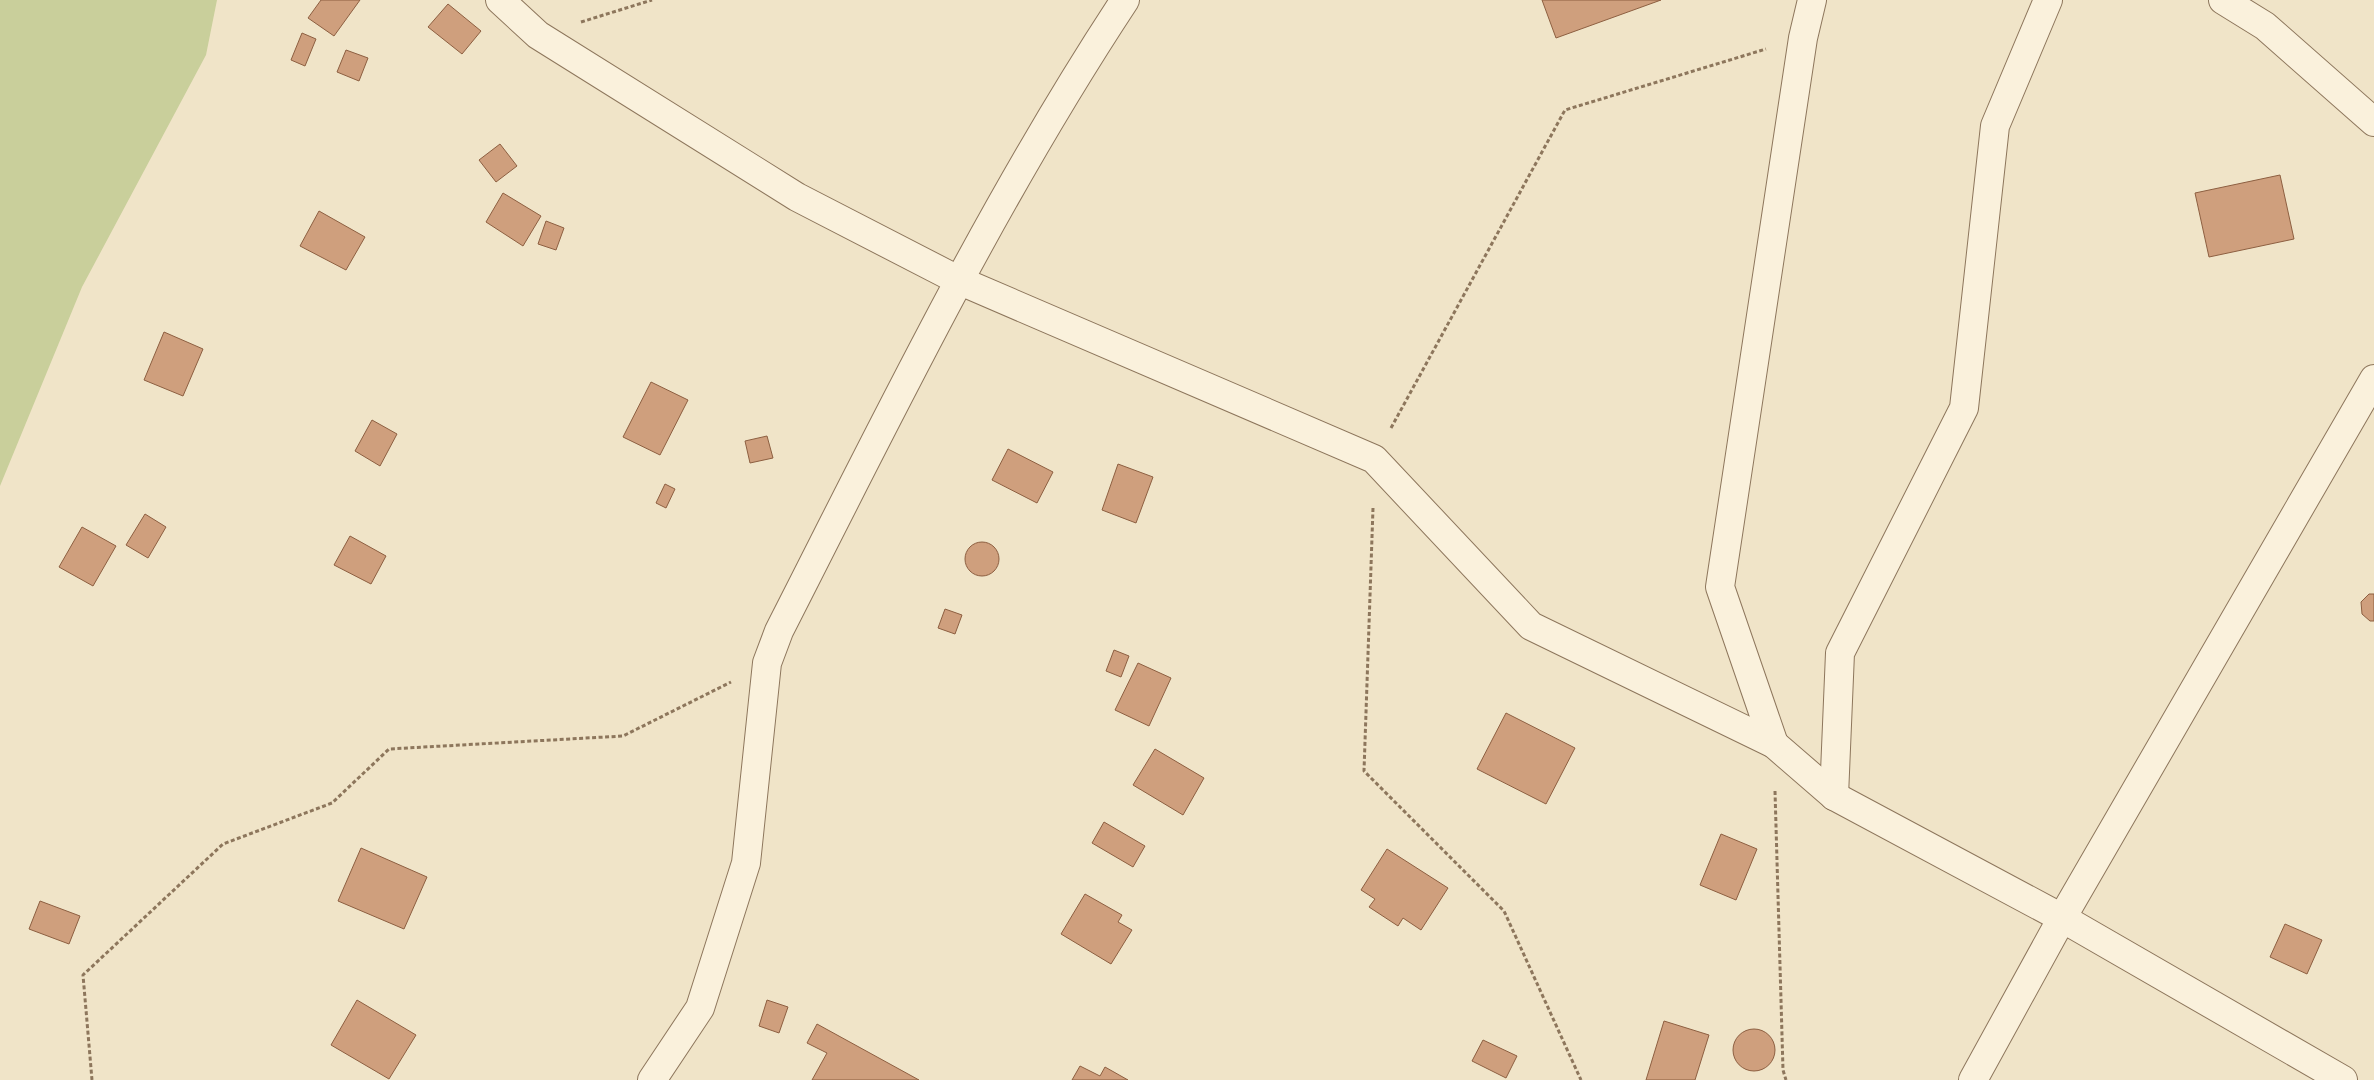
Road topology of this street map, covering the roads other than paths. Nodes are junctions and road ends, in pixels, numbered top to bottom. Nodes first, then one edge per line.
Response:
1 (500, 0) edge
2 (1125, 0) edge
3 (1812, 0) edge
4 (2048, 0) edge
5 (2223, 0) edge
6 (2374, 122) edge
7 (958, 280) junction
8 (2374, 380) edge
9 (1774, 744) junction
10 (1834, 796) junction
11 (2062, 918) junction
12 (652, 1080) edge
13 (1973, 1080) edge
14 (2343, 1080) edge

1 - 7 street
2 - 7 street
3 - 9 street
4 - 10 street
5 - 6 street
7 - 9 street
7 - 12 street
8 - 11 street
9 - 10 street
10 - 11 street
11 - 13 street
11 - 14 street

